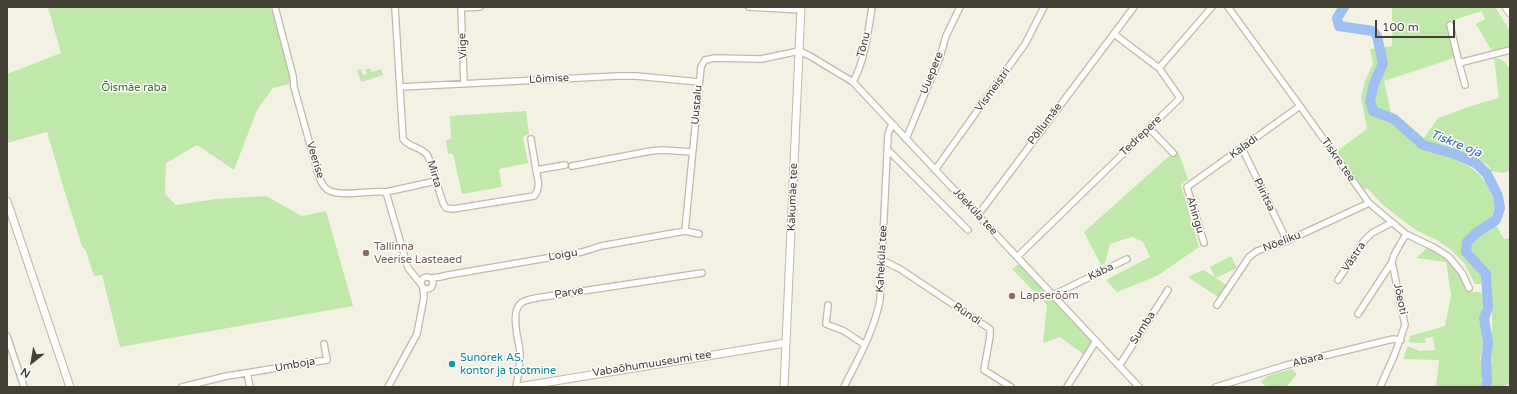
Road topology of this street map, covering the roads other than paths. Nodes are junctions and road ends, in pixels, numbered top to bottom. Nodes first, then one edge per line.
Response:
1 (275, 7) edge
2 (395, 7) edge
3 (480, 7) edge
4 (749, 7) edge
5 (872, 7) edge
6 (960, 7) edge
7 (1044, 7) edge
8 (1134, 7) edge
9 (1212, 7) edge
10 (1228, 7) edge
11 (1506, 7) edge
12 (461, 8) edge
13 (801, 8) edge
14 (1510, 13) edge
15 (1450, 26) dead end
16 (1114, 34) junction
17 (1510, 50) edge
18 (799, 51) junction
19 (1459, 63) junction
20 (1159, 68) junction
21 (699, 82) junction
22 (853, 82) junction
23 (464, 83) junction
24 (1465, 84) dead end
25 (400, 87) junction
26 (1300, 106) junction
27 (892, 124) junction
28 (1149, 128) junction
29 (531, 139) dead end
30 (906, 139) junction
31 (1242, 148) junction
32 (887, 149) junction
33 (692, 152) junction
34 (1173, 153) dead end
35 (565, 165) dead end
36 (572, 166) dead end
37 (536, 170) junction
38 (935, 170) junction
39 (436, 181) junction
40 (1187, 186) joint
41 (386, 192) junction
42 (7, 201) edge
43 (1369, 204) junction
44 (978, 215) junction
45 (1391, 223) junction
46 (968, 230) dead end
47 (685, 231) junction
48 (699, 234) dead end
49 (1406, 234) junction
50 (1287, 241) junction
51 (1204, 243) dead end
52 (1017, 257) junction
53 (1127, 259) dead end
54 (882, 260) junction
55 (1392, 262) junction
56 (702, 273) dead end
57 (414, 277) junction
58 (424, 277) junction
59 (1338, 280) dead end
60 (432, 283) junction
61 (422, 286) junction
62 (1469, 288) dead end
63 (1168, 290) dead end
64 (1053, 296) junction
65 (424, 297) junction
66 (828, 305) dead end
67 (1217, 305) dead end
68 (1358, 314) dead end
69 (7, 336) edge
70 (1401, 340) junction
71 (1096, 341) junction
72 (786, 343) junction
73 (324, 344) dead end
74 (865, 345) junction
75 (1119, 366) junction
76 (247, 373) junction
77 (553, 384) edge
78 (24, 387) edge
79 (70, 387) edge
80 (182, 387) edge
81 (250, 387) edge
82 (388, 387) edge
83 (517, 387) edge
84 (784, 387) edge
85 (844, 387) edge
86 (1011, 387) edge
87 (1067, 387) edge
88 (1139, 387) edge
89 (1216, 387) edge
90 (1380, 387) edge

1 - 41 street, Veerise
2 - 25 street, Mirta
3 - 12 street, Viige
4 - 13 street
5 - 22 street, Tõnu
6 - 30 street, Uuepere
7 - 38 street, Vismeistri
8 - 16 street, Põllumäe
9 - 20 street
10 - 26 street, Tiskre tee
11 - 14 street
12 - 23 street, Viige
13 - 18 street, Kakumäe tee
15 - 19 street
16 - 20 street
16 - 44 street, Põllumäe
17 - 19 street
18 - 21 street, Uustalu
18 - 22 street, Jõeküla tee
18 - 72 street, Kakumäe tee
19 - 24 street
20 - 28 street, Tedrepere
21 - 23 street, Lõimise
21 - 33 street, Uustalu
22 - 27 street, Jõeküla tee
23 - 25 street, Lõimise
25 - 39 street, Mirta
26 - 31 street, Kaladi
26 - 43 street, Tiskre tee
27 - 30 street, Jõeküla tee
27 - 32 street, Kaheküla tee
28 - 34 street
28 - 52 street, Tedrepere
29 - 37 street, Mirta
30 - 38 street, Jõeküla tee
31 - 40 street, Kaladi
31 - 50 street, Piiritsa
32 - 46 street
32 - 54 street, Kaheküla tee
33 - 36 street
33 - 47 street, Uustalu
35 - 37 street
37 - 39 street, Mirta
38 - 44 street, Jõeküla tee
39 - 41 street
40 - 51 street, Ahingu
41 - 57 street
42 - 79 street
43 - 45 street, Tiskre tee
43 - 50 street, Nõeliku
44 - 52 street, Jõeküla tee
45 - 49 street, Tiskre tee
45 - 59 street, Västra
47 - 48 street
47 - 60 street, Loigu
49 - 55 street
49 - 62 street, Tiskre tee
50 - 67 street, Nõeliku
52 - 64 street, Jõeküla tee
53 - 64 street, Käba
54 - 74 street, Kaheküla tee
54 - 86 street, Ründi
55 - 68 street
55 - 70 street, Jõeoti
56 - 83 street, Parve
57 - 58 street
57 - 61 street
58 - 60 street
58 - 61 street
60 - 61 street
60 - 65 street, Loigu
61 - 65 street, Loigu
63 - 75 street, Sumba
64 - 71 street, Jõeküla tee
65 - 82 street, Loigu
66 - 74 street
69 - 78 street
70 - 89 street, Abara
70 - 90 street, Jõeoti
71 - 75 street, Jõeküla tee
71 - 87 street
72 - 77 street, Vabaõhumuuseumi tee
72 - 84 street, Kakumäe tee
73 - 76 street, Umboja
74 - 85 street, Kaheküla tee
75 - 88 street, Jõeküla tee
76 - 80 street, Umboja
76 - 81 street
77 - 83 street, Vabaõhumuuseumi tee

